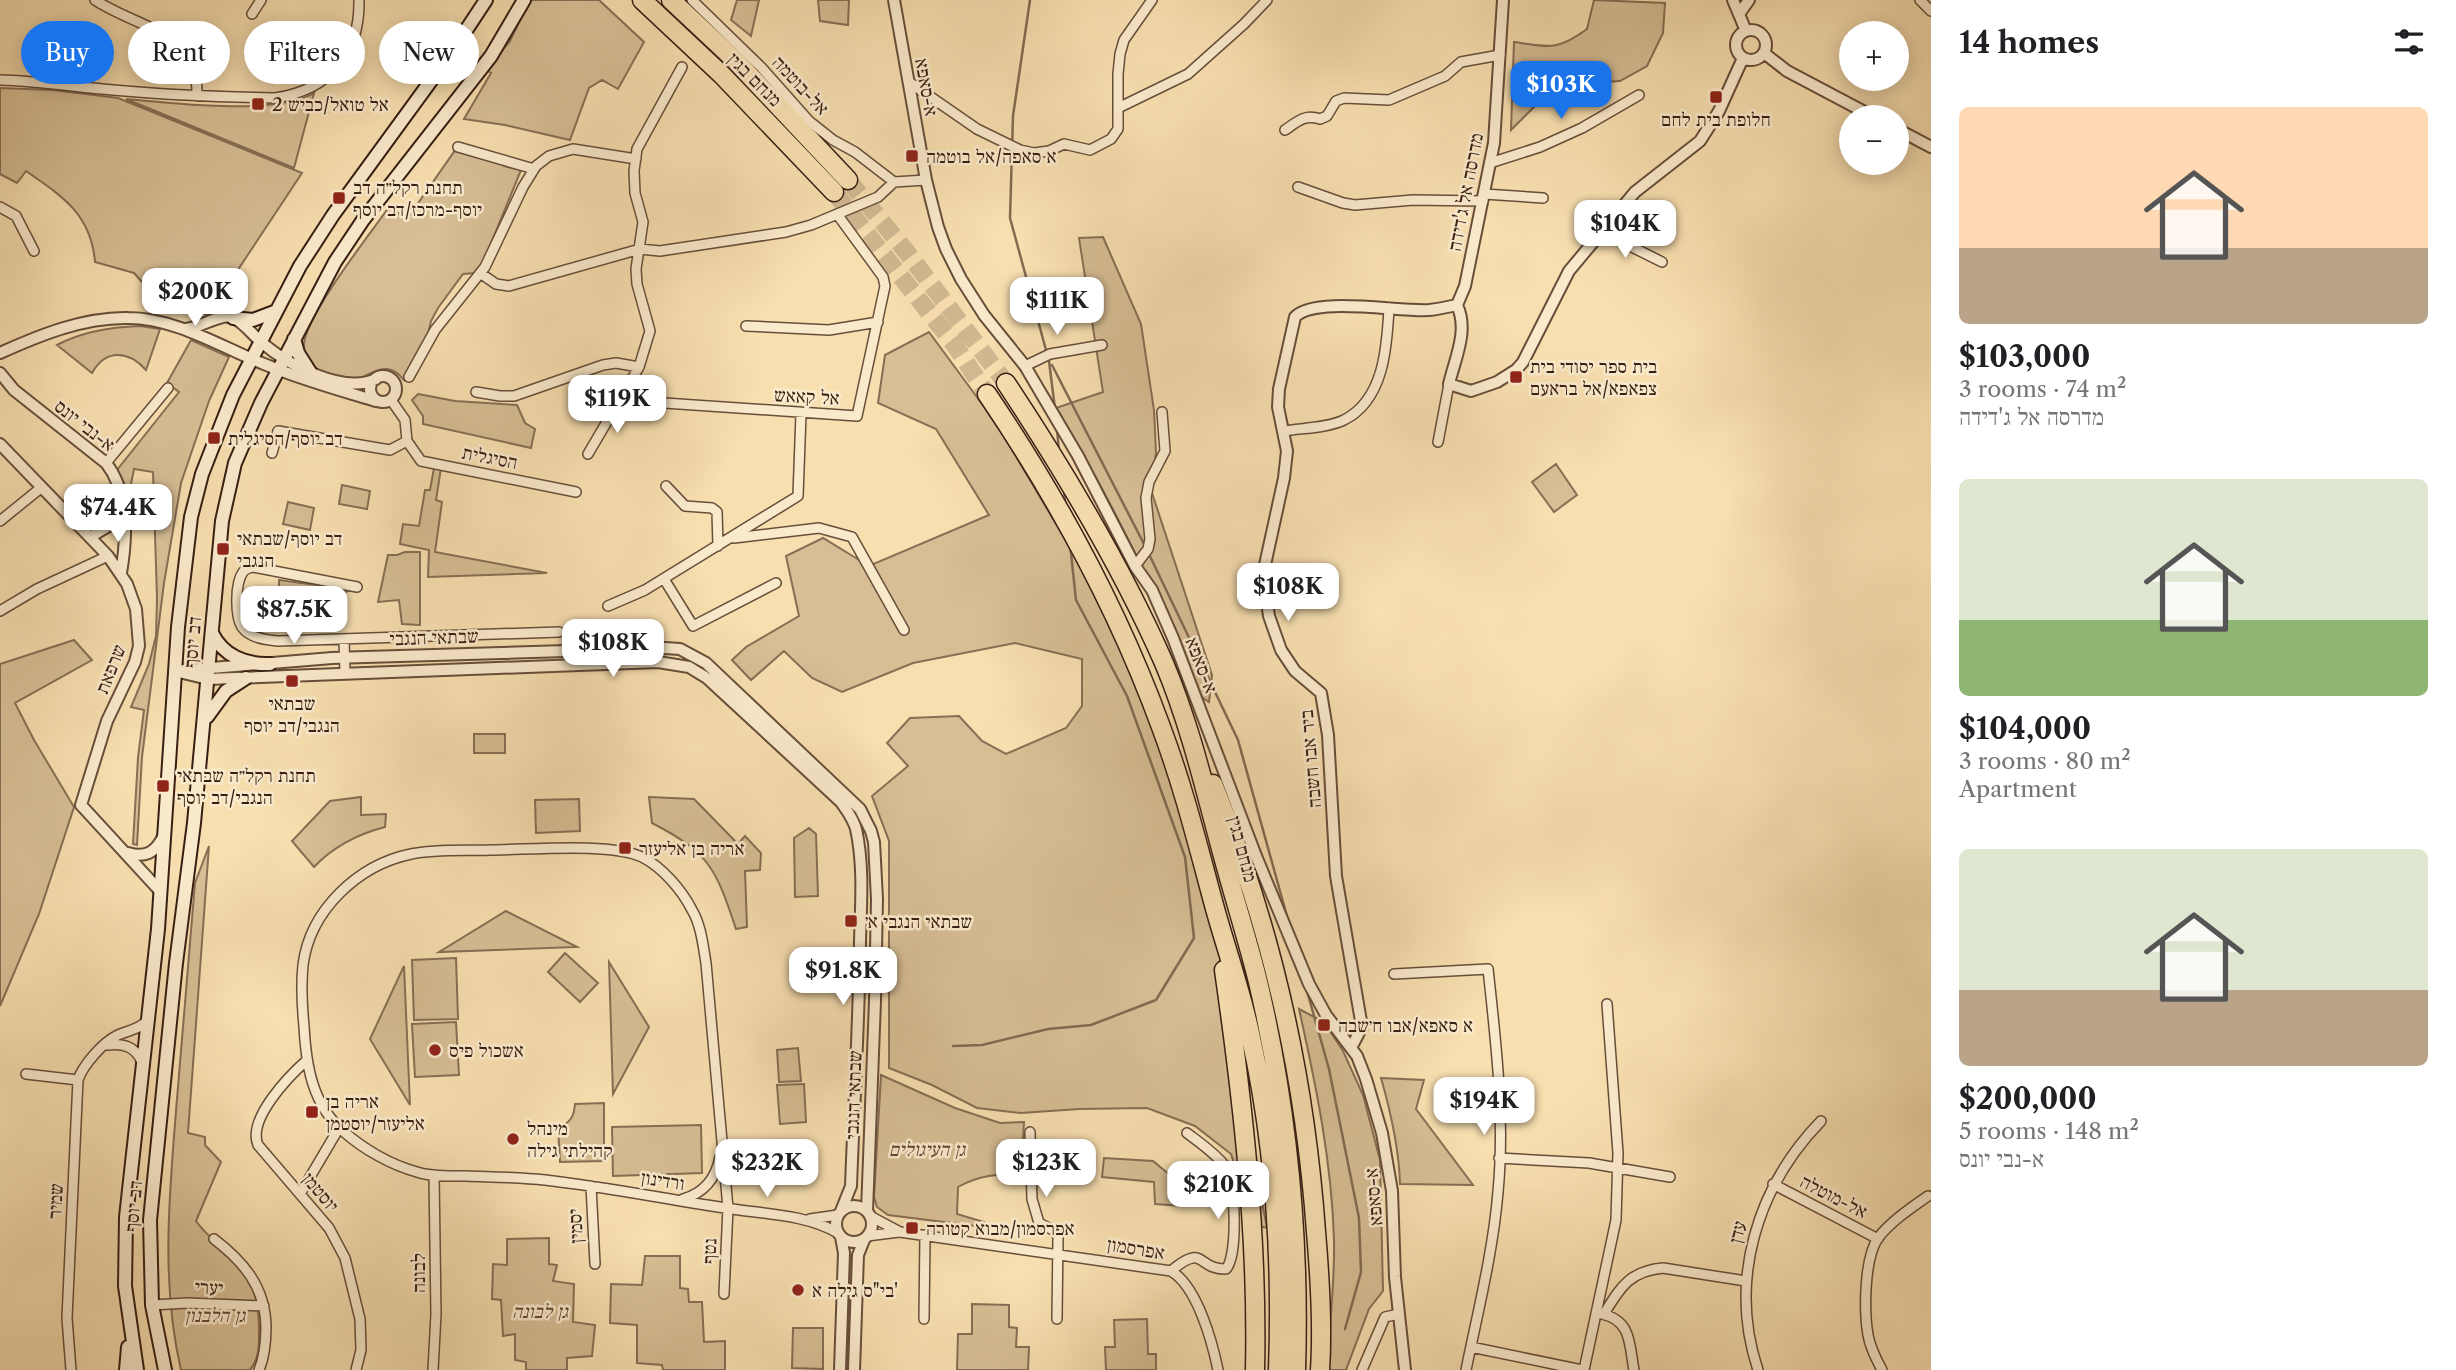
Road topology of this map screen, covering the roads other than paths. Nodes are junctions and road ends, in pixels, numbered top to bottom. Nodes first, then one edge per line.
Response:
1 (95, 0) edge
2 (261, 0) edge
3 (359, 0) edge
4 (486, 0) edge
5 (524, 0) edge
6 (642, 0) edge
7 (671, 0) edge
8 (692, 0) edge
9 (894, 0) edge
10 (1152, 0) edge
11 (1267, 0) edge
12 (1503, 0) edge
13 (1733, 0) edge
14 (1749, 0) edge
15 (1920, 0) edge
16 (1931, 10) edge
17 (252, 14) dead end
18 (1739, 14) junction
19 (1746, 31) junction
20 (1764, 53) junction
21 (1500, 55) junction
22 (1743, 58) junction
23 (682, 67) dead end
24 (0, 80) edge
25 (909, 82) junction
26 (1639, 95) dead end
27 (197, 96) junction
28 (1851, 105) edge
29 (1118, 108) junction
30 (1285, 130) dead end
31 (1909, 135) edge
32 (458, 147) dead end
33 (1931, 147) edge
34 (636, 159) junction
35 (1490, 163) junction
36 (534, 169) junction
37 (848, 180) tunnel mouth
38 (926, 180) junction
39 (894, 182) junction
40 (1298, 187) dead end
41 (834, 192) tunnel mouth
42 (1483, 197) junction
43 (1543, 198) dead end
44 (0, 207) edge
45 (837, 214) junction
46 (1600, 232) junction
47 (640, 249) junction
48 (34, 251) dead end
49 (1662, 262) dead end
50 (480, 273) junction
51 (1457, 305) junction
52 (1389, 308) junction
53 (275, 312) junction
54 (233, 318) junction
55 (214, 321) junction
56 (878, 322) junction
57 (746, 327) dead end
58 (183, 330) junction
59 (294, 339) junction
60 (260, 341) junction
61 (213, 343) junction
62 (1101, 345) dead end
63 (0, 353) edge
64 (251, 359) junction
65 (281, 364) junction
66 (1025, 366) junction
67 (639, 367) junction
68 (310, 372) junction
69 (0, 373) edge
70 (409, 377) dead end
71 (376, 379) junction
72 (1006, 383) tunnel mouth
73 (1449, 384) junction
74 (168, 388) dead end
75 (477, 392) dead end
76 (988, 394) tunnel mouth
77 (391, 400) junction
78 (620, 400) junction
79 (376, 401) junction
80 (1162, 412) dead end
81 (801, 414) junction
82 (1284, 431) junction
83 (407, 441) junction
84 (1438, 442) dead end
85 (0, 444) edge
86 (272, 453) dead end
87 (588, 454) dead end
88 (106, 463) junction
89 (666, 486) dead end
90 (42, 487) junction
91 (576, 492) dead end
92 (124, 517) junction
93 (0, 521) edge
94 (90, 537) junction
95 (729, 539) junction
96 (718, 546) junction
97 (108, 556) junction
98 (1135, 566) junction
99 (121, 573) junction
100 (664, 579) junction
101 (776, 583) dead end
102 (358, 587) dead end
103 (608, 606) dead end
104 (0, 611) edge
105 (904, 629) dead end
106 (559, 632) dead end
107 (212, 633) junction
108 (344, 639) junction
109 (345, 657) junction
110 (270, 664) junction
111 (174, 671) junction
112 (209, 673) junction
113 (345, 673) junction
114 (246, 678) junction
115 (1185, 716) junction
116 (204, 723) junction
117 (164, 835) junction
118 (125, 852) junction
119 (160, 891) junction
120 (1214, 908) junction
121 (1394, 974) dead end
122 (1607, 1004) dead end
123 (148, 1021) junction
124 (107, 1045) junction
125 (1351, 1048) junction
126 (307, 1060) junction
127 (143, 1067) junction
128 (26, 1074) dead end
129 (78, 1080) junction
130 (1821, 1121) dead end
131 (339, 1128) junction
132 (1030, 1132) dead end
133 (1187, 1133) dead end
134 (722, 1149) junction
135 (1499, 1158) junction
136 (1617, 1169) junction
137 (434, 1175) junction
138 (1670, 1177) dead end
139 (1773, 1184) junction
140 (591, 1186) junction
141 (300, 1194) junction
142 (1928, 1196) dead end
143 (678, 1200) junction
144 (728, 1208) junction
145 (840, 1213) junction
146 (868, 1213) junction
147 (802, 1219) junction
148 (900, 1232) junction
149 (840, 1235) junction
150 (925, 1235) junction
151 (866, 1238) junction
152 (1878, 1238) junction
153 (214, 1239) dead end
154 (1058, 1254) junction
155 (595, 1264) dead end
156 (1171, 1271) junction
157 (1746, 1281) junction
158 (724, 1294) dead end
159 (152, 1305) junction
160 (264, 1306) junction
161 (1399, 1314) junction
162 (1600, 1314) junction
163 (924, 1319) dead end
164 (1057, 1319) dead end
165 (130, 1330) junction
166 (1471, 1347) junction
167 (1584, 1367) edge
168 (71, 1370) edge
169 (126, 1370) edge
170 (136, 1370) edge
171 (165, 1370) edge
172 (258, 1370) edge
173 (356, 1370) edge
174 (433, 1370) edge
175 (840, 1370) edge
176 (854, 1370) edge
177 (1219, 1370) edge
178 (1255, 1370) edge
179 (1278, 1370) edge
180 (1296, 1370) edge
181 (1320, 1370) edge
182 (1362, 1370) edge
183 (1405, 1370) edge
184 (1466, 1370) edge
185 (1634, 1370) edge
186 (1758, 1370) edge
187 (1882, 1370) edge

1 - 27 street
2 - 17 street
3 - 27 street
4 - 53 main road, דב יוסף
5 - 59 main road, דב יוסף
6 - 41 highway, מנחם בגין
7 - 37 highway, מנחם בגין
8 - 39 street, אל-בוטמה
9 - 25 street, א-סאפא
10 - 29 street
11 - 29 street
12 - 21 street, מדרסה אל ג'דידה
13 - 18 street
14 - 18 street
15 - 16 street
18 - 19 street
19 - 20 street
19 - 22 street
20 - 22 street
20 - 28 street
21 - 30 street
21 - 35 street, מדרסה אל ג'דידה
22 - 46 street
23 - 34 street
24 - 27 street
25 - 29 street
25 - 38 street, א-סאפא
26 - 35 street
31 - 33 street
32 - 36 street
34 - 36 street
34 - 47 street
35 - 42 street, מדרסה אל ג'דידה
36 - 50 street
38 - 39 street
38 - 66 street, א-סאפא
39 - 45 street
40 - 42 street
42 - 43 street
42 - 51 street, מדרסה אל ג'דידה
44 - 48 street
45 - 47 street
45 - 56 street, אל קאאש
46 - 49 street
46 - 73 street
47 - 50 street
47 - 67 street
50 - 70 street
51 - 52 street, ביר אבו חשבה
51 - 73 street
52 - 82 street
52 - 82 street, ביר אבו חשבה
53 - 54 main road
53 - 60 main road, דב יוסף
54 - 55 street
54 - 60 street
55 - 58 street
55 - 61 street
56 - 57 street
56 - 81 street, אל קאאש
58 - 61 street
58 - 63 street
59 - 65 main road, דב יוסף
59 - 68 main road
60 - 64 main road, דב יוסף
60 - 65 street
61 - 64 street
62 - 66 street
64 - 65 street
64 - 111 main road, דב יוסף
65 - 68 street
65 - 79 street
65 - 107 main road, דב יוסף
66 - 98 street, א-סאפא
67 - 75 street
67 - 78 street
68 - 71 street
69 - 88 street, א-נבי יונס
71 - 77 street
71 - 79 street
72 - 115 highway, מנחם בגין
73 - 84 street
74 - 88 street
76 - 120 highway
77 - 79 street
77 - 83 street
78 - 81 street, אל קאאש
78 - 87 street
80 - 98 street
81 - 95 street
82 - 125 street, ביר אבו חשבה
83 - 86 street
83 - 91 street, הסיגלית
85 - 90 street, שרפאת
88 - 92 street, א-נבי יונס
89 - 96 street
90 - 93 street
90 - 94 street, שרפאת
92 - 94 street
92 - 99 street, א-נבי יונס
94 - 97 street, שרפאת
95 - 96 street
95 - 105 street
96 - 100 street
97 - 99 street, שרפאת
97 - 104 street
98 - 125 street, א-סאפא
99 - 118 street, שרפאת
100 - 101 street
100 - 103 street
102 - 108 street
106 - 108 street
107 - 110 main road
107 - 112 main road, דב יוסף
108 - 109 street
109 - 110 street, שבתאי הנגבי
109 - 113 street
109 - 146 street, שבתאי הנגבי
110 - 112 street, שבתאי הנגבי
111 - 112 street, שבתאי הנגבי
111 - 117 main road, דב יוסף
112 - 114 street, שבתאי הנגבי
112 - 116 main road, דב יוסף
113 - 114 street, שבתאי הנגבי
113 - 145 street, שבתאי הנגבי
114 - 116 main road
115 - 180 highway, מנחם בגין
115 - 181 highway
116 - 159 main road, דב יוסף
117 - 118 street
117 - 119 main road, דב יוסף
118 - 119 street, שרפאת
119 - 123 main road, דב יוסף
120 - 178 highway
120 - 179 highway
121 - 135 street
122 - 136 street
123 - 124 street
123 - 127 main road, דב יוסף
124 - 127 street
124 - 129 street
125 - 161 street, א-סאפא
126 - 131 street
126 - 134 street
126 - 141 street, יוסטמן
127 - 165 main road, דב יוסף
128 - 129 street
129 - 168 street, שמיר
130 - 139 street, עדן
131 - 137 street
131 - 141 street
132 - 154 street
133 - 156 street
134 - 143 street
134 - 144 street
135 - 136 street
135 - 166 street
136 - 138 street
136 - 162 street
137 - 140 street, ורדינון
137 - 174 street, לבונה
139 - 152 street, אל-מוטלה
139 - 157 street, עדן
140 - 143 street, ורדינון
140 - 155 street, יסמין
141 - 173 street, יוסטמן
142 - 152 street, אל-מוטלה
143 - 144 street, ורדינון
144 - 147 street, ורדינון
144 - 158 street, נטף
145 - 146 street
145 - 147 street, ורדינון
145 - 149 street
146 - 148 street, אפרסמון
146 - 151 street
147 - 149 street, ורדינון
148 - 150 street, אפרסמון
148 - 151 street, אפרסמון
149 - 151 street
149 - 175 street
150 - 154 street, אפרסמון
150 - 163 street
151 - 176 street
152 - 187 street, אל-מוטלה
153 - 160 street, יערי
154 - 156 street, אפרסמון
154 - 164 street
156 - 177 street, אפרסמון
157 - 162 street
157 - 186 street, עדן
159 - 160 street, יערי
159 - 171 main road, דב יוסף
160 - 172 street, יערי
161 - 182 street
161 - 183 street, א-סאפא
162 - 167 street
162 - 185 street
165 - 169 main road
165 - 170 main road, דב יוסף
166 - 167 street
166 - 184 street

